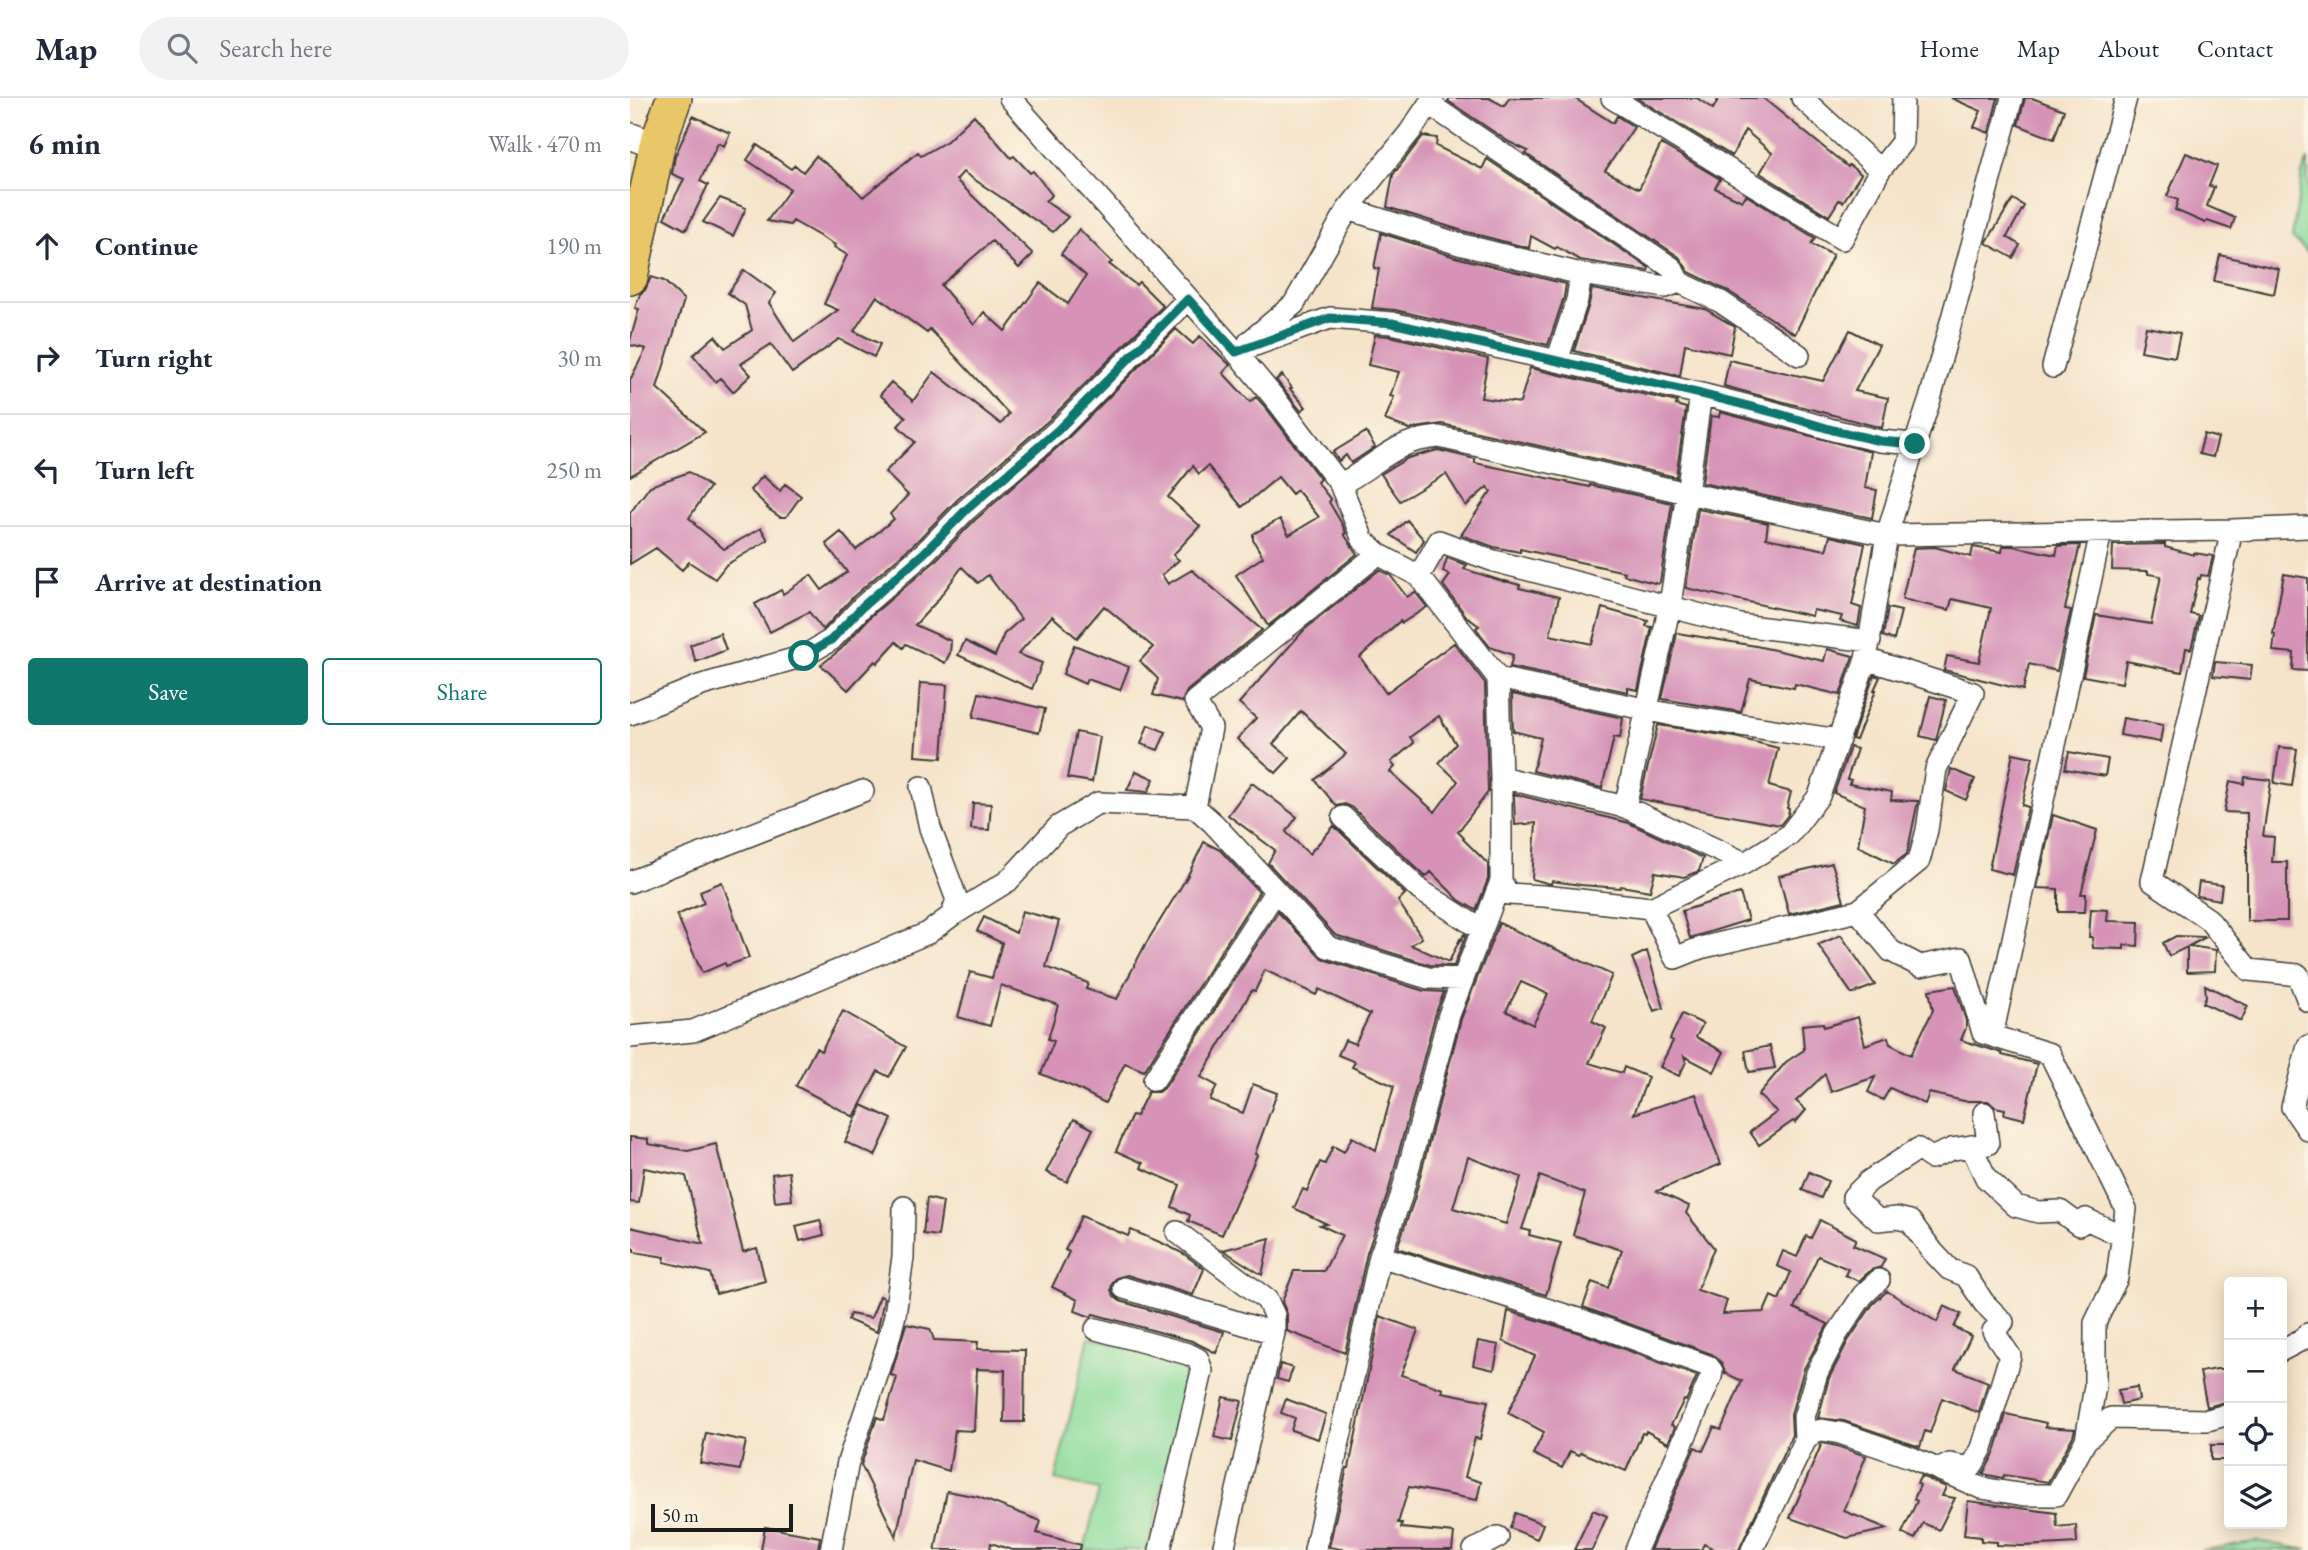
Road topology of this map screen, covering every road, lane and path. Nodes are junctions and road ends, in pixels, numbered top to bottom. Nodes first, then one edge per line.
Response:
1 (674, 98) edge
2 (1010, 98) edge
3 (1612, 98) edge
4 (1802, 98) edge
5 (1903, 98) edge
6 (2011, 98) edge
7 (2126, 98) edge
8 (1431, 101) edge
9 (643, 141) edge
10 (1880, 170) junction
11 (1348, 209) junction
12 (1581, 274) junction
13 (630, 277) edge
14 (1679, 282) junction
15 (1188, 299) junction
16 (1236, 352) junction
17 (1799, 355) dead end
18 (1557, 362) junction
19 (2053, 367) dead end
20 (1701, 394) junction
21 (1915, 444) junction
22 (1340, 484) junction
23 (1687, 493) junction
24 (2308, 527) edge
25 (2232, 530) junction
26 (2101, 532) junction
27 (1887, 535) junction
28 (1378, 554) junction
29 (1419, 576) junction
30 (1670, 606) junction
31 (1868, 650) junction
32 (1498, 678) junction
33 (1647, 709) junction
34 (630, 714) edge
35 (1839, 740) junction
36 (1502, 777) junction
37 (921, 787) dead end
38 (863, 791) dead end
39 (1195, 807) junction
40 (1625, 807) junction
41 (1343, 817) dead end
42 (1745, 863) junction
43 (1501, 881) junction
44 (630, 882) edge
45 (1275, 892) junction
46 (1651, 908) junction
47 (1858, 911) junction
48 (951, 916) junction
49 (1482, 930) junction
50 (1463, 979) junction
51 (2308, 1001) edge
52 (1992, 1036) junction
53 (630, 1037) edge
54 (2308, 1046) edge
55 (1154, 1080) dead end
56 (1984, 1113) dead end
57 (2308, 1130) edge
58 (1971, 1146) junction
59 (904, 1208) dead end
60 (1177, 1231) dead end
61 (2122, 1236) junction
62 (1380, 1256) junction
63 (1880, 1280) dead end
64 (1124, 1288) dead end
65 (1096, 1329) dead end
66 (1274, 1333) junction
67 (2308, 1334) edge
68 (2287, 1347) edge
69 (2224, 1415) edge
70 (2086, 1440) junction
71 (1805, 1441) junction
72 (1939, 1470) junction
73 (1498, 1537) dead end
74 (831, 1550) edge
75 (1160, 1550) edge
76 (1223, 1550) edge
77 (1315, 1550) edge
78 (1474, 1550) edge
79 (1636, 1550) edge
80 (1752, 1550) edge

1 - 9 highway
2 - 15 street
3 - 10 street
4 - 10 street
5 - 10 street
6 - 21 street
7 - 19 street
8 - 11 street
8 - 14 street
9 - 13 highway
11 - 12 street
11 - 16 street
12 - 14 street
12 - 18 street
14 - 17 street
15 - 16 street
15 - 34 street
16 - 18 street
16 - 22 street
18 - 20 street
20 - 21 street
20 - 23 street
21 - 27 street
22 - 23 street
22 - 28 street
23 - 27 street
23 - 30 street
24 - 25 street
25 - 26 street
25 - 51 street
26 - 27 street
26 - 52 street
27 - 31 street
28 - 29 street
28 - 39 street
29 - 30 street
29 - 32 street
30 - 31 street
30 - 33 street
31 - 35 street
31 - 47 street
32 - 33 street
32 - 36 street
33 - 35 street
33 - 40 street
35 - 42 street
36 - 40 street
36 - 43 street
37 - 48 street
38 - 44 street
39 - 45 street
39 - 48 street
40 - 42 street
41 - 49 street
42 - 46 street
43 - 46 street
43 - 49 street
45 - 50 street
45 - 55 street
46 - 47 street
47 - 52 street
48 - 53 street
49 - 50 street
50 - 62 street
52 - 61 street
54 - 57 street
56 - 58 street
58 - 61 street
58 - 72 street
59 - 74 street
60 - 66 street
61 - 70 street
62 - 77 street
62 - 79 street
63 - 71 street
64 - 66 street
65 - 75 street
66 - 76 street
67 - 68 street
69 - 70 street
70 - 72 street
71 - 72 street
71 - 80 street
73 - 78 street

